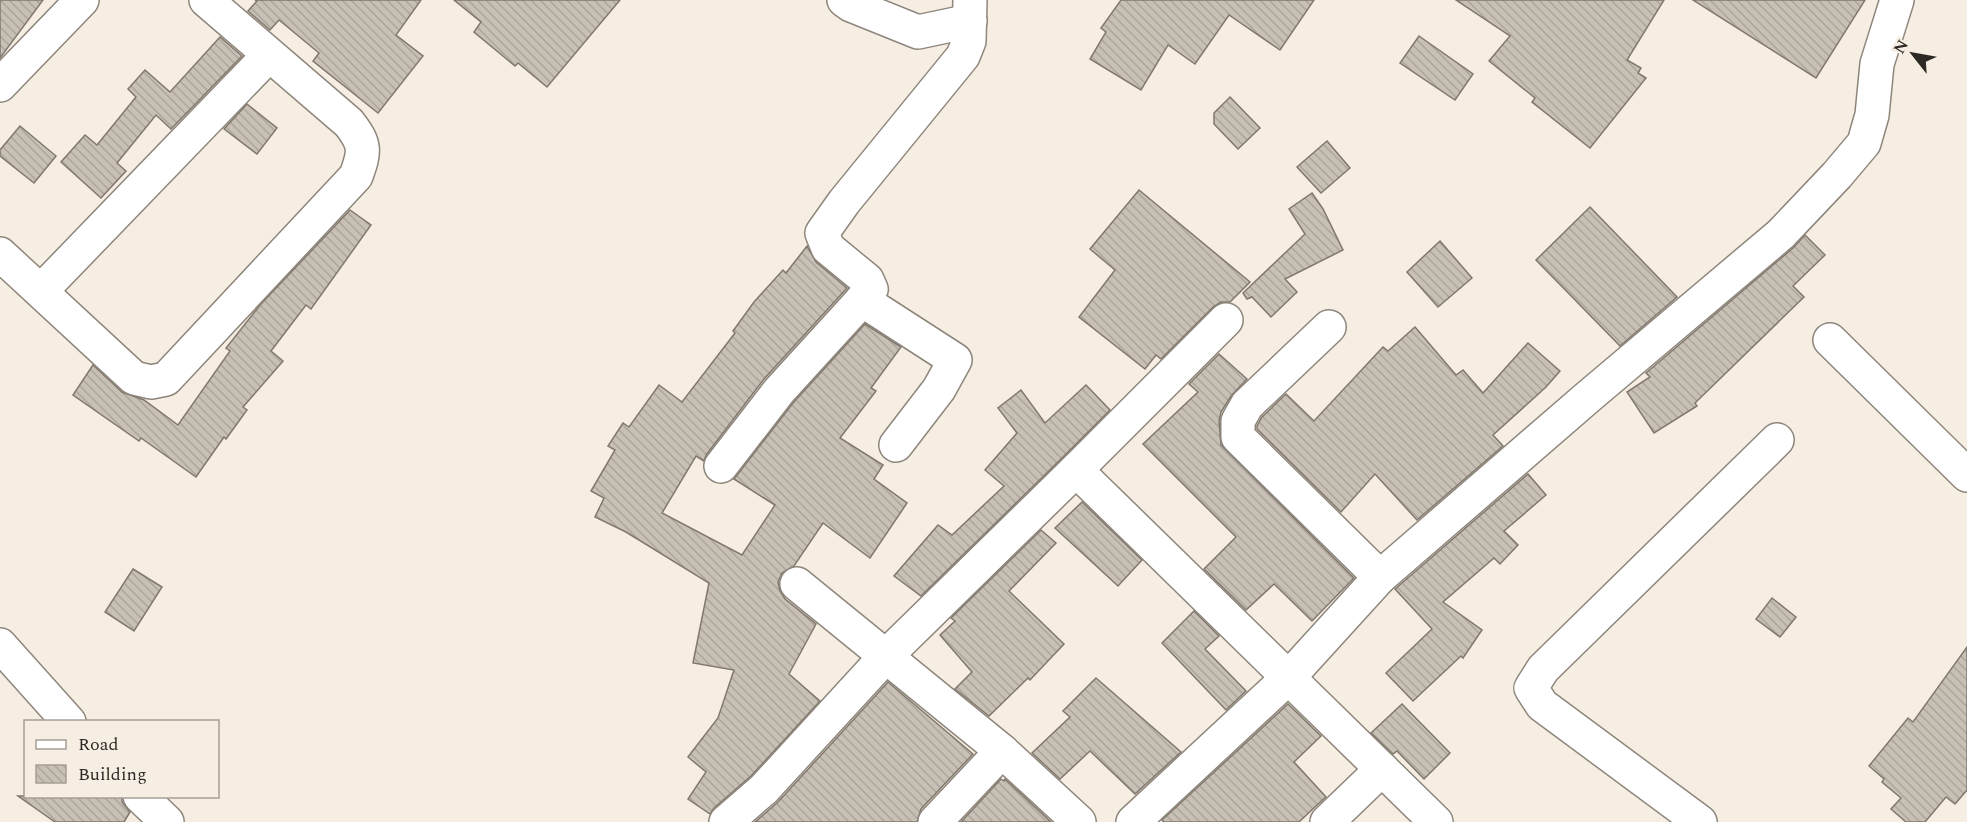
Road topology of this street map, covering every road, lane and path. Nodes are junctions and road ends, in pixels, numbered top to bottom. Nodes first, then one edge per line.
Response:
1 (82, 0) edge
2 (206, 0) edge
3 (844, 0) edge
4 (1897, 0) edge
5 (970, 10) edge
6 (270, 55) junction
7 (4, 74) edge
8 (0, 254) edge
9 (41, 291) junction
10 (862, 300) junction
11 (1226, 320) dead end
12 (1329, 327) dead end
13 (1830, 340) dead end
14 (1777, 440) dead end
15 (896, 445) dead end
16 (721, 466) dead end
17 (1076, 470) junction
18 (1967, 475) edge
19 (1380, 577) junction
20 (797, 584) dead end
21 (0, 645) edge
22 (886, 656) junction
23 (1289, 677) junction
24 (67, 720) edge
25 (1002, 751) junction
26 (1382, 769) junction
27 (142, 798) edge
28 (167, 822) edge
29 (726, 822) edge
30 (935, 822) edge
31 (1079, 822) edge
32 (1133, 822) edge
33 (1327, 822) edge
34 (1436, 822) edge
35 (1700, 822) edge

1 - 7 street
2 - 6 street
3 - 5 street
4 - 19 street
5 - 10 street
6 - 9 street
6 - 9 street
8 - 9 street
10 - 15 street
10 - 16 street
11 - 17 street
12 - 19 street
13 - 18 street
14 - 35 street
17 - 22 street
17 - 23 street
19 - 23 street
20 - 22 street
21 - 24 street
22 - 25 street
22 - 29 street
23 - 26 street
23 - 32 street
25 - 30 street
25 - 31 street
26 - 33 street
26 - 34 street
27 - 28 street

